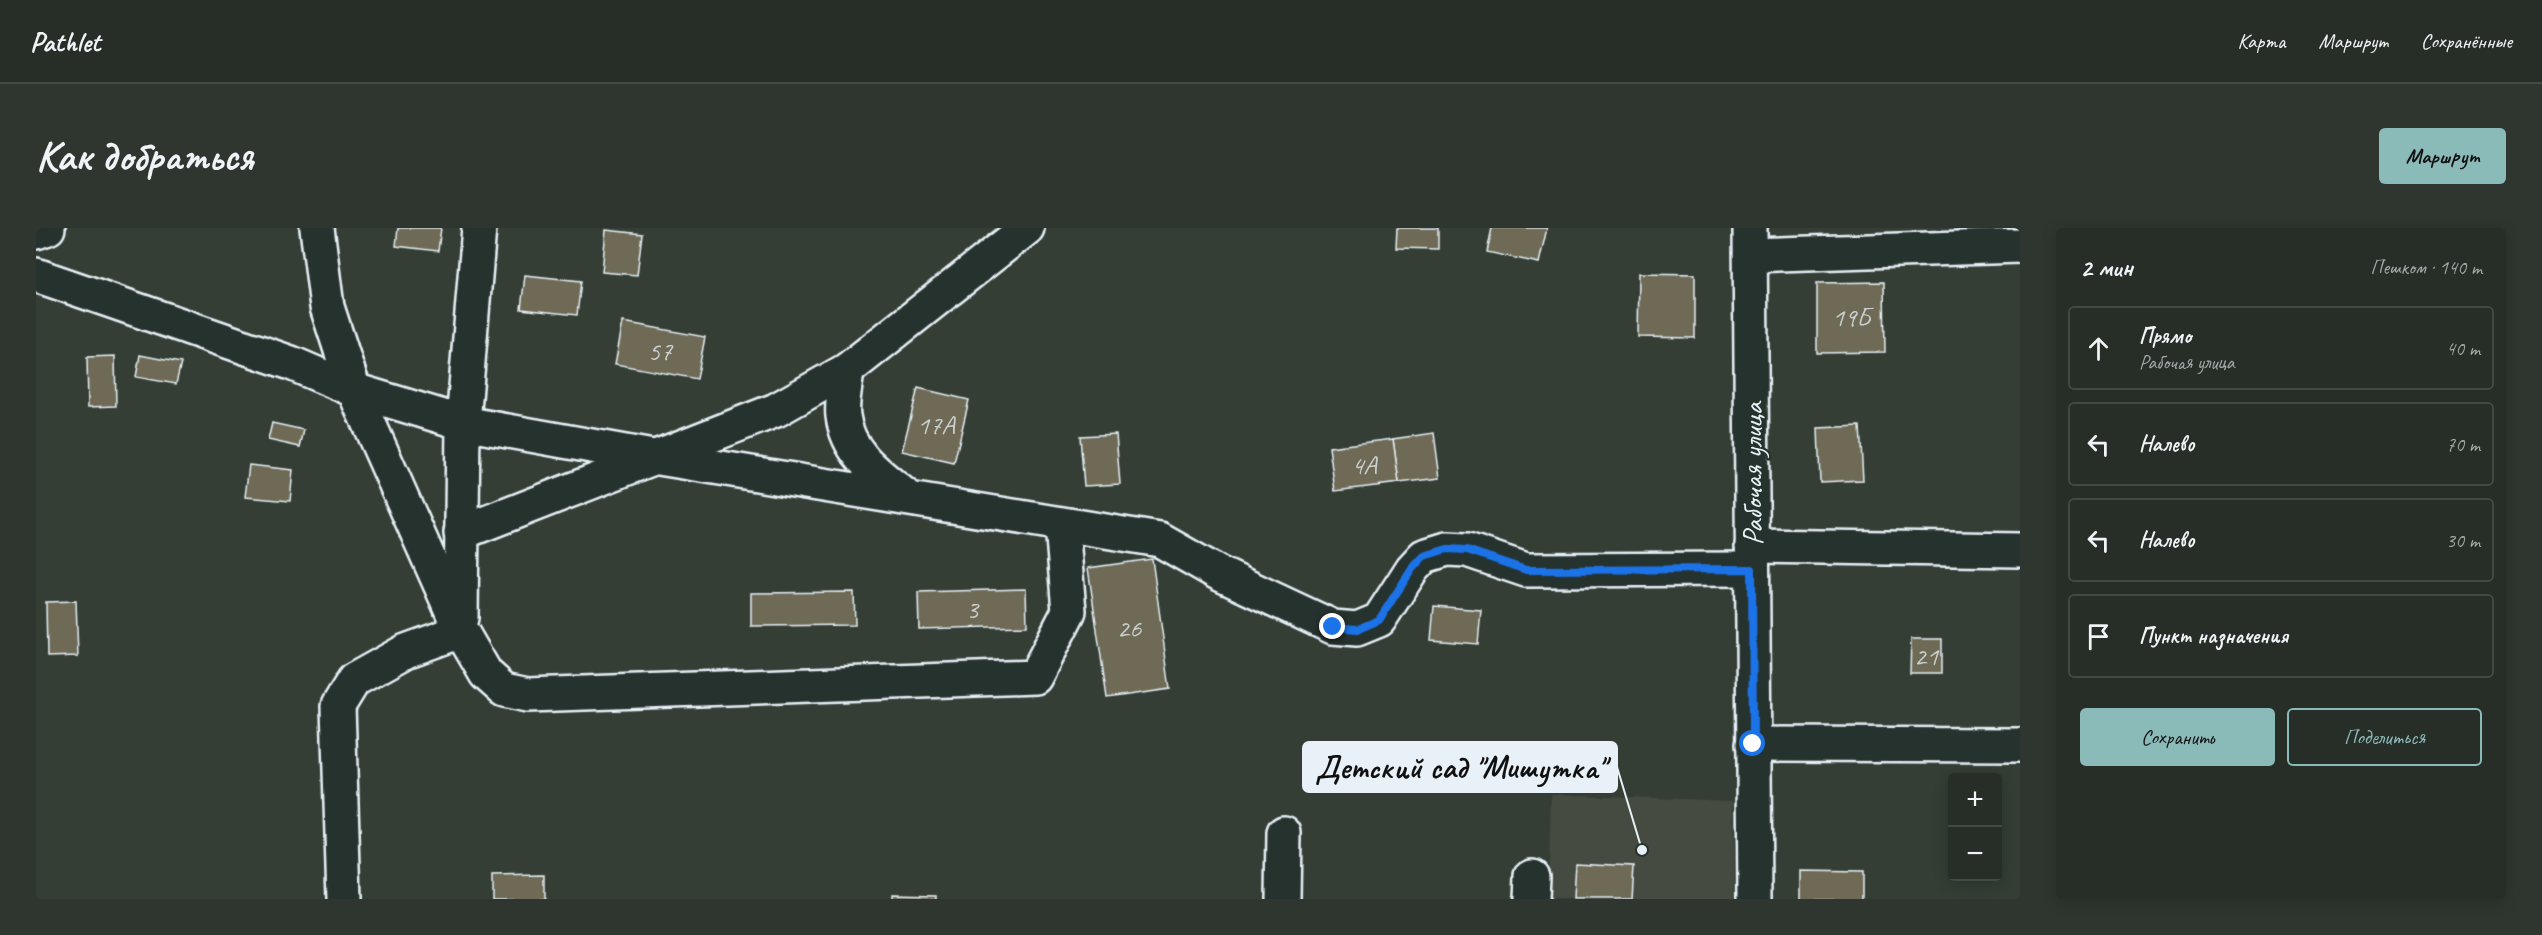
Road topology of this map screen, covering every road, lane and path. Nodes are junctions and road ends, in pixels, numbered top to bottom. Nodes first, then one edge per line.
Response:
1 (48, 228) edge
2 (317, 228) edge
3 (479, 228) edge
4 (1027, 228) edge
5 (36, 232) edge
6 (1750, 241) edge
7 (2020, 246) edge
8 (36, 275) edge
9 (847, 370) junction
10 (354, 390) junction
11 (463, 423) junction
12 (653, 457) junction
13 (912, 501) junction
14 (1062, 525) junction
15 (461, 533) junction
16 (2020, 550) edge
17 (1752, 558) junction
18 (461, 632) junction
19 (1753, 744) junction
20 (2020, 745) edge
21 (1284, 833) dead end
22 (344, 899) edge
23 (1283, 899) edge
24 (1755, 899) edge

1 - 5 street
2 - 10 street
3 - 11 street
4 - 9 street
6 - 7 street
6 - 17 street, Рабочая улица
8 - 10 street
9 - 12 street
9 - 13 street
10 - 11 street
10 - 18 street
11 - 12 street
11 - 15 street
12 - 13 street
12 - 15 street
13 - 14 street
14 - 17 street
14 - 18 street
15 - 18 street
16 - 17 street
17 - 19 street, Рабочая улица
18 - 22 street
19 - 20 street
19 - 24 street, Рабочая улица
21 - 23 street

